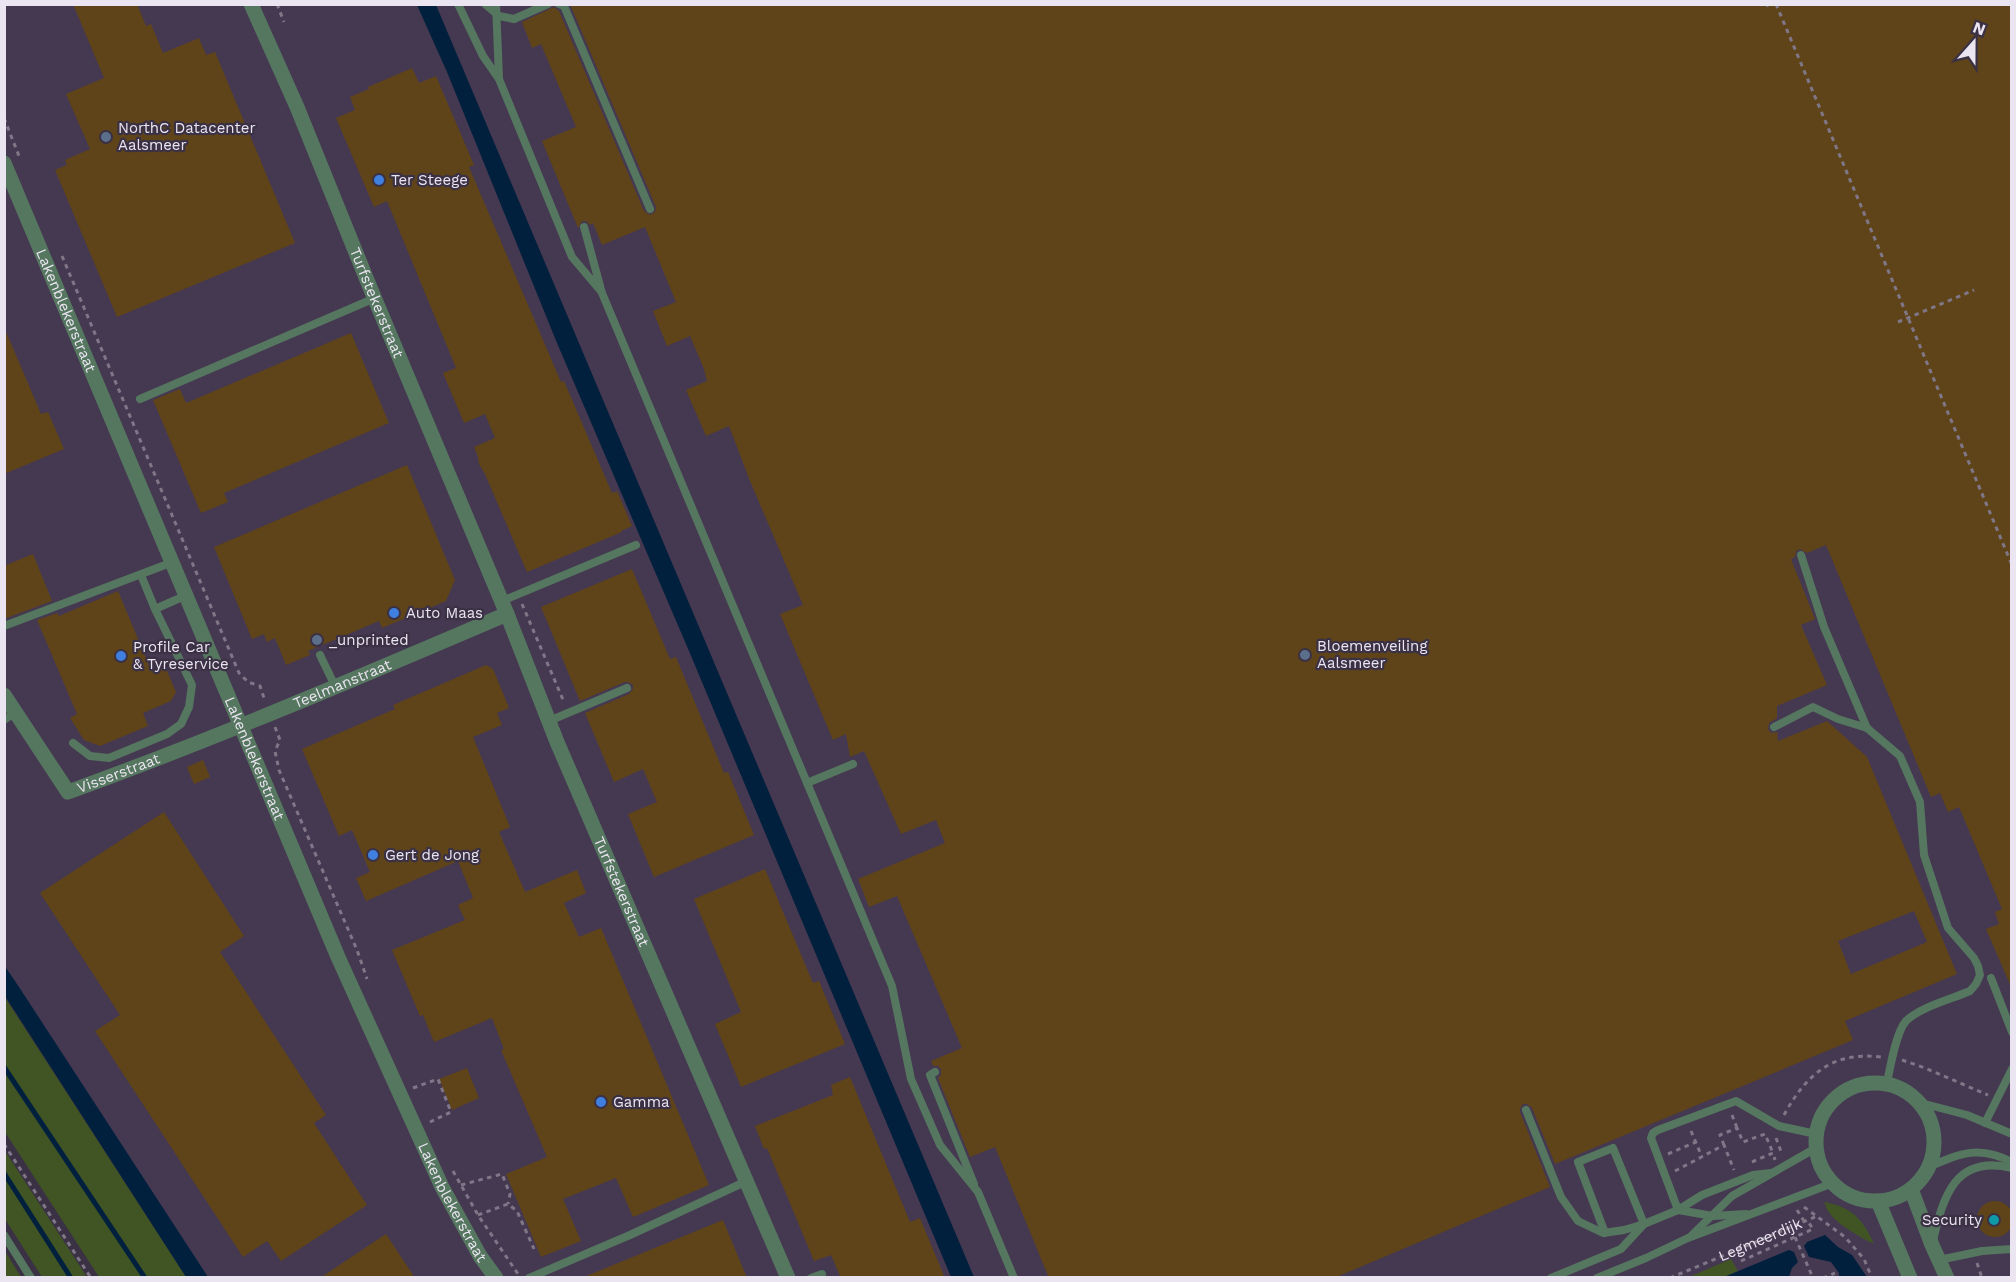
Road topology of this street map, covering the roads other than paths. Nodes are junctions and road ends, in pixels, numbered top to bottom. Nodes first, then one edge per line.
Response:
1 (251, 4) edge
2 (458, 4) edge
3 (485, 4) edge
4 (496, 4) edge
5 (548, 4) edge
6 (560, 4) edge
7 (499, 79) junction
8 (4, 164) edge
9 (650, 209) dead end
10 (584, 227) dead end
11 (602, 293) junction
12 (375, 298) junction
13 (140, 399) dead end
14 (636, 545) dead end
15 (1801, 555) dead end
16 (172, 562) junction
17 (141, 575) junction
18 (187, 595) junction
19 (504, 607) junction
20 (155, 609) junction
21 (4, 626) edge
22 (320, 655) dead end
23 (336, 688) junction
24 (627, 688) dead end
25 (4, 695) edge
26 (10, 716) edge
27 (548, 718) junction
28 (242, 724) junction
29 (1774, 727) dead end
30 (1867, 728) junction
31 (73, 743) dead end
32 (135, 747) junction
33 (853, 764) dead end
34 (142, 765) junction
35 (807, 783) junction
36 (1991, 978) dead end
37 (2012, 1032) edge
38 (2012, 1069) edge
39 (935, 1072) dead end
40 (1887, 1083) junction
41 (1921, 1103) junction
42 (1526, 1110) dead end
43 (1985, 1123) junction
44 (2012, 1134) edge
45 (1816, 1141) junction
46 (2012, 1162) edge
47 (1929, 1167) junction
48 (2012, 1168) edge
49 (1772, 1173) junction
50 (747, 1181) junction
51 (1833, 1184) junction
52 (1911, 1189) junction
53 (978, 1192) junction
54 (1878, 1201) junction
55 (1678, 1210) junction
56 (1756, 1214) junction
57 (1713, 1216) junction
58 (1644, 1224) junction
59 (1605, 1233) junction
60 (4, 1235) edge
61 (1688, 1238) junction
62 (1932, 1245) junction
63 (2012, 1249) edge
64 (1939, 1260) junction
65 (822, 1274) dead end
66 (31, 1278) edge
67 (496, 1278) edge
68 (529, 1278) edge
69 (788, 1278) edge
70 (811, 1278) edge
71 (1014, 1278) edge
72 (1551, 1278) edge
73 (1597, 1278) edge
74 (1910, 1278) edge
75 (1947, 1278) edge

1 - 12 street, Turfstekerstraat
2 - 7 lane
3 - 5 lane, bridge
4 - 7 lane
6 - 9 lane
7 - 11 lane
8 - 16 street, Lakenblekerstraat
10 - 11 lane
11 - 35 lane
12 - 13 lane
12 - 19 street, Turfstekerstraat
14 - 19 lane
15 - 30 lane
16 - 17 lane
16 - 18 street, Lakenblekerstraat
17 - 20 lane
17 - 21 lane
18 - 20 lane
18 - 28 street, Lakenblekerstraat
19 - 23 street, Teelmanstraat
19 - 27 street, Turfstekerstraat
20 - 32 lane
22 - 23 lane
23 - 28 street, Teelmanstraat
24 - 27 lane
25 - 26 street, Visserstraat
26 - 34 street, Visserstraat
27 - 50 street, Turfstekerstraat
28 - 34 street, Visserstraat
28 - 67 street, Lakenblekerstraat
29 - 30 lane
30 - 40 lane
31 - 32 lane
32 - 34 lane
33 - 35 lane
35 - 53 lane
36 - 37 lane
38 - 43 lane
39 - 53 lane
40 - 41 street
40 - 45 street
41 - 43 lane
41 - 47 street
42 - 59 lane
43 - 44 lane
45 - 49 lane
45 - 51 street
45 - 55 lane
46 - 47 lane
47 - 52 street
48 - 62 lane
49 - 55 lane
49 - 57 lane
50 - 68 lane
50 - 69 street, Turfstekerstraat
51 - 54 street
51 - 56 lane
52 - 54 street
52 - 62 street
53 - 71 lane
54 - 74 street
55 - 57 lane
55 - 58 lane
56 - 57 lane
56 - 61 lane
57 - 61 lane
58 - 59 lane
58 - 59 lane
58 - 72 lane
60 - 66 lane
61 - 73 lane
62 - 64 street
63 - 64 lane
64 - 75 street
65 - 70 lane

